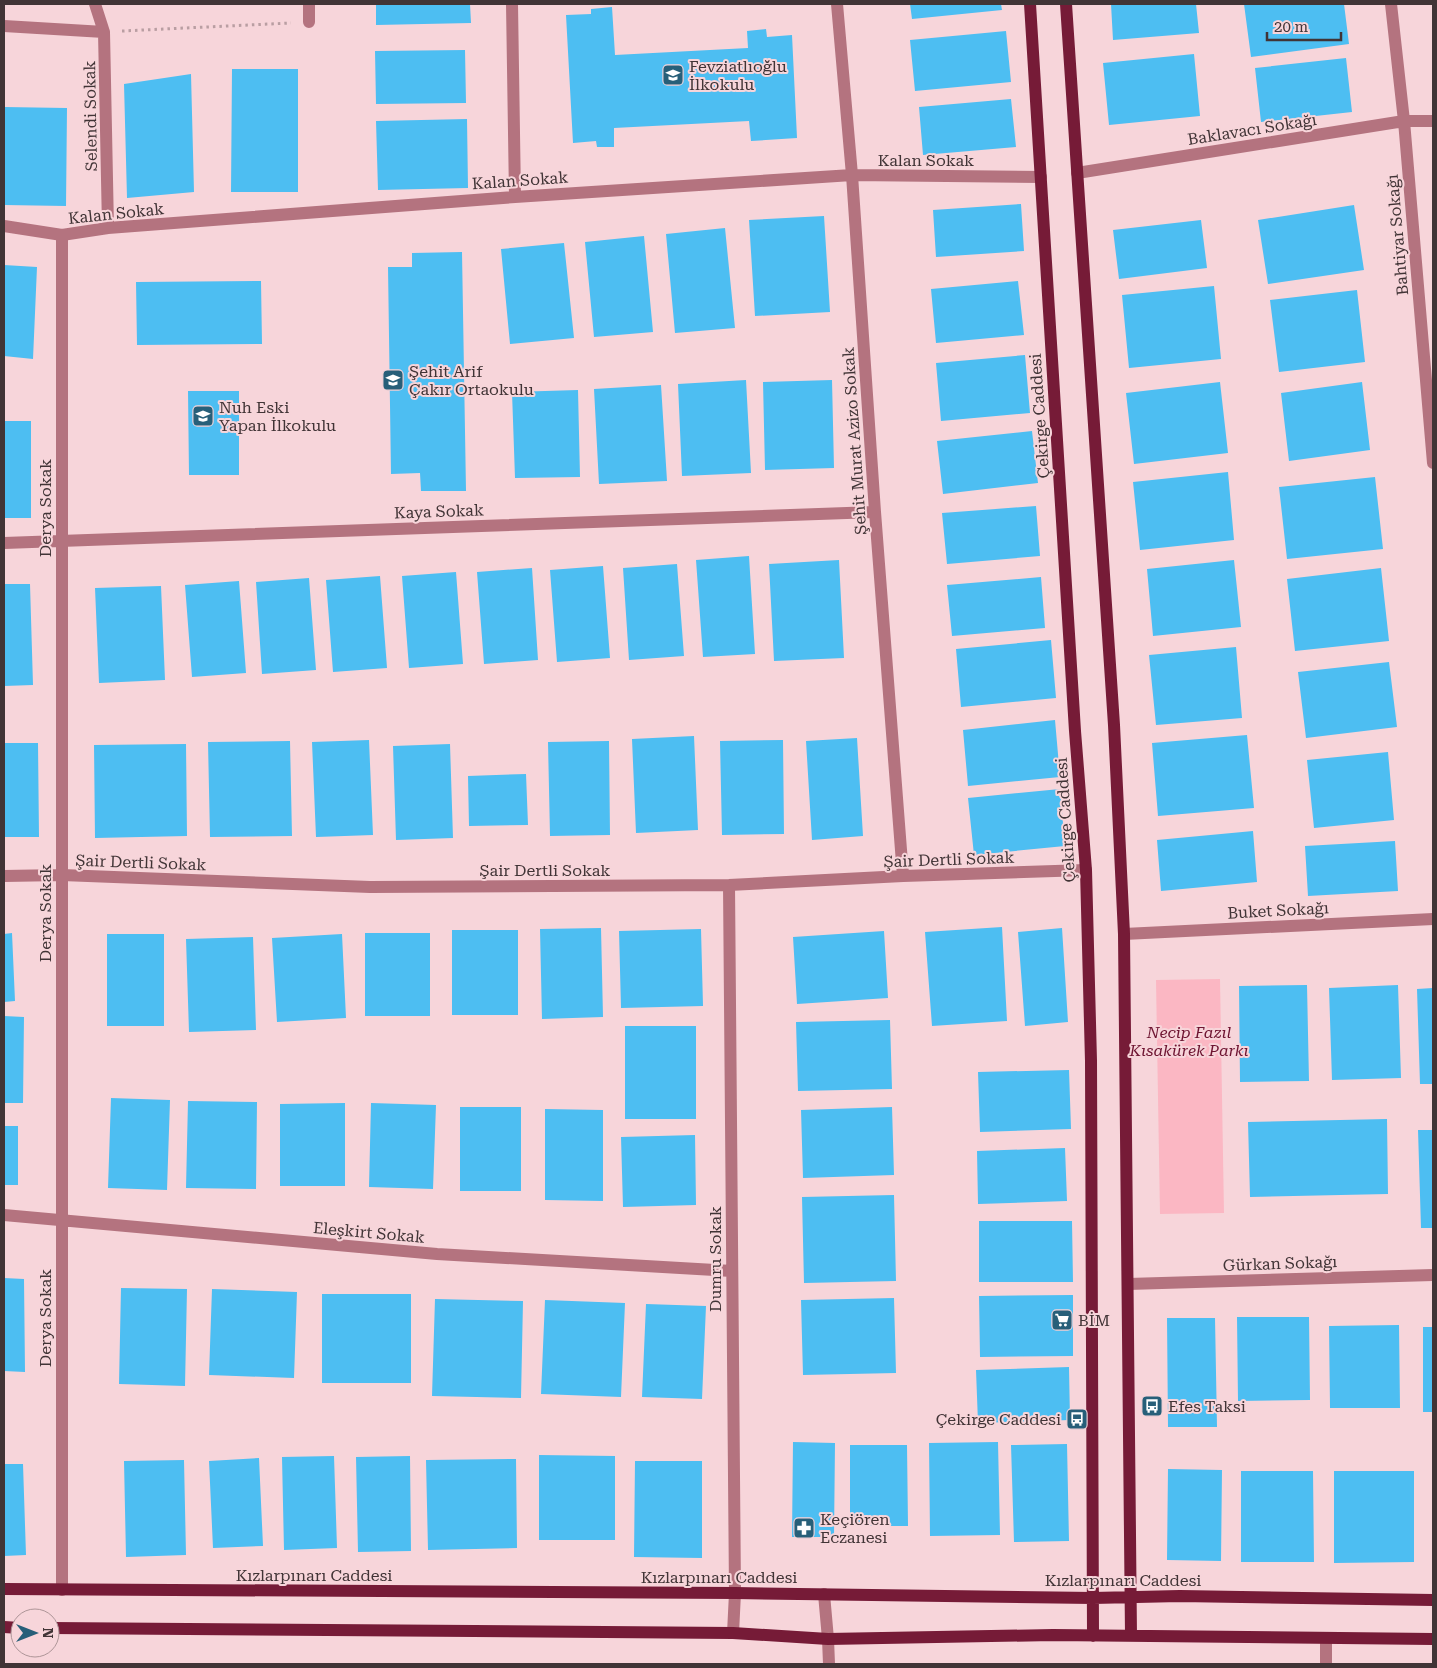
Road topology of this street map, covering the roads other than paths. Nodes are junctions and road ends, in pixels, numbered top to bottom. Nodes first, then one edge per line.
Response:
1 (95, 4) edge
2 (309, 4) edge
3 (512, 4) edge
4 (837, 4) edge
5 (1030, 4) edge
6 (1066, 4) edge
7 (1391, 4) edge
8 (310, 22) road end
9 (4, 26) edge
10 (104, 32) junction
11 (1433, 121) edge
12 (1404, 122) junction
13 (1077, 173) junction
14 (852, 175) junction
15 (1041, 177) junction
16 (515, 197) junction
17 (4, 226) edge
18 (108, 228) junction
19 (62, 235) junction
20 (1433, 463) edge
21 (875, 512) junction
22 (62, 541) junction
23 (4, 543) edge
24 (1086, 870) junction
25 (62, 875) junction
26 (4, 876) edge
27 (903, 876) junction
28 (728, 885) junction
29 (1433, 918) edge
30 (1124, 934) junction
31 (4, 1215) edge
32 (62, 1220) junction
33 (732, 1271) junction
34 (1433, 1275) edge
35 (1128, 1284) junction
36 (4, 1589) edge
37 (62, 1590) junction
38 (735, 1593) junction
39 (824, 1594) junction
40 (1131, 1597) junction
41 (1093, 1598) junction
42 (1433, 1600) edge
43 (60, 1628) edge
44 (733, 1633) junction
45 (1131, 1635) junction
46 (1093, 1636) junction
47 (828, 1639) junction
48 (1326, 1639) junction
49 (1433, 1639) edge
50 (829, 1664) edge
51 (1326, 1664) edge

1 - 10 street, Selendi Sokak
2 - 8 street
3 - 16 street
4 - 14 street, Şehit Murat Azizo Sokak
5 - 15 main road, Çekirge Caddesi
6 - 13 main road
7 - 12 street, Bahtiyar Sokağı
9 - 10 street
10 - 18 street, Selendi Sokak
11 - 12 street, Baklavacı Sokağı
12 - 13 street, Baklavacı Sokağı
12 - 20 street, Bahtiyar Sokağı
13 - 30 main road
14 - 15 street, Kalan Sokak
14 - 16 street, Kalan Sokak
14 - 21 street, Şehit Murat Azizo Sokak
15 - 24 main road, Çekirge Caddesi
16 - 18 street, Kalan Sokak
17 - 19 street, Kalan Sokak
18 - 19 street, Kalan Sokak
19 - 22 street, Derya Sokak
21 - 22 street, Kaya Sokak
21 - 27 street, Şehit Murat Azizo Sokak
22 - 23 street, Kaya Sokak
22 - 25 street, Derya Sokak
24 - 27 street, Şair Dertli Sokak
24 - 41 main road, Çekirge Caddesi
25 - 26 street, Şair Dertli Sokak
25 - 28 street, Şair Dertli Sokak
25 - 32 street, Derya Sokak
27 - 28 street, Şair Dertli Sokak
28 - 33 street, Dumru Sokak
29 - 30 street, Buket Sokağı
30 - 35 main road
31 - 32 street, Eleşkirt Sokak
32 - 33 street, Eleşkirt Sokak
32 - 37 street, Derya Sokak
33 - 38 street, Dumru Sokak
34 - 35 street, Gürkan Sokağı
35 - 40 main road
36 - 37 main road, Kızlarpınarı Caddesi
37 - 38 main road, Kızlarpınarı Caddesi
38 - 39 main road, Kızlarpınarı Caddesi
38 - 44 street, Dumru Sokak
39 - 41 main road, Kızlarpınarı Caddesi
39 - 47 street
40 - 41 main road, Kızlarpınarı Caddesi
40 - 42 main road, Kızlarpınarı Caddesi
40 - 45 main road
41 - 46 main road, Çekirge Caddesi
43 - 44 main road
44 - 47 main road
45 - 46 main road
45 - 48 main road
46 - 47 main road
47 - 50 street
48 - 49 main road
48 - 51 street

